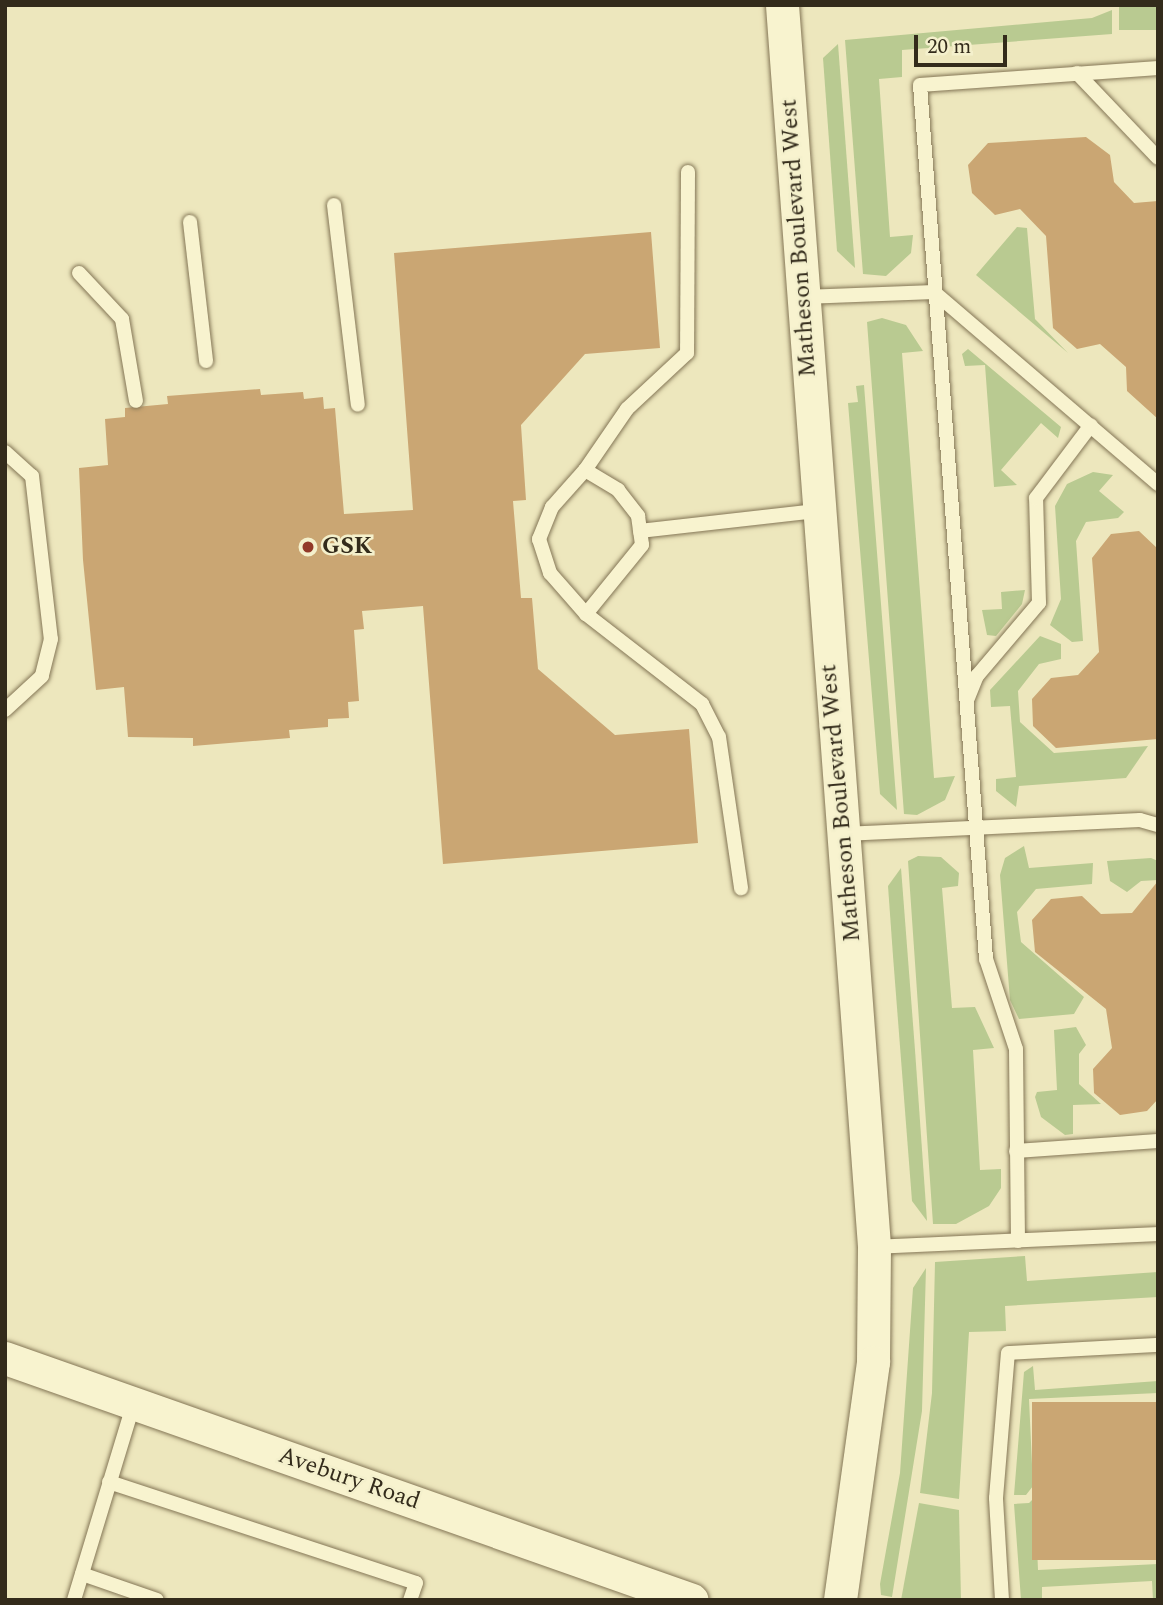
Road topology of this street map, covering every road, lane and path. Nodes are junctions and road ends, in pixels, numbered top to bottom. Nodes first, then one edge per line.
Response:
1 (782, 5) edge
2 (1158, 68) edge
3 (1077, 74) junction
4 (1158, 158) edge
5 (688, 172) dead end
6 (334, 205) dead end
7 (190, 222) dead end
8 (79, 273) dead end
9 (934, 292) junction
10 (804, 297) junction
11 (206, 361) dead end
12 (136, 401) dead end
13 (358, 405) dead end
14 (1091, 425) junction
15 (5, 452) edge
16 (585, 470) junction
17 (1154, 475) edge
18 (816, 511) junction
19 (640, 531) junction
20 (586, 614) junction
21 (966, 701) junction
22 (5, 710) edge
23 (975, 825) junction
24 (1158, 825) edge
25 (844, 834) junction
26 (741, 888) dead end
27 (1158, 1141) edge
28 (1016, 1151) junction
29 (1158, 1234) edge
30 (1018, 1241) junction
31 (874, 1247) junction
32 (1158, 1345) edge
33 (5, 1358) edge
34 (134, 1403) junction
35 (110, 1482) junction
36 (82, 1574) junction
37 (74, 1600) edge
38 (157, 1600) edge
39 (410, 1600) edge
40 (692, 1600) edge
41 (840, 1600) edge
42 (1002, 1600) edge

1 - 10 street, Matheson Boulevard West
2 - 3 lane
3 - 4 lane
3 - 9 lane
5 - 16 lane
6 - 13 lane
7 - 11 lane
8 - 12 lane
9 - 10 lane
9 - 14 lane
9 - 21 lane
10 - 18 street, Matheson Boulevard West
14 - 17 lane
14 - 21 lane
15 - 22 lane
16 - 19 lane
16 - 20 lane
18 - 19 lane
18 - 25 street, Matheson Boulevard West
19 - 20 lane
20 - 26 lane
21 - 23 lane
23 - 24 lane
23 - 25 lane
23 - 28 lane
25 - 31 street, Matheson Boulevard West
27 - 28 lane
28 - 30 lane
29 - 30 lane
30 - 31 lane
31 - 41 street, Matheson Boulevard West
32 - 42 lane
33 - 34 street, Avebury Road
34 - 35 lane
34 - 40 street, Avebury Road
35 - 36 lane
35 - 39 lane
36 - 37 lane
36 - 38 lane

